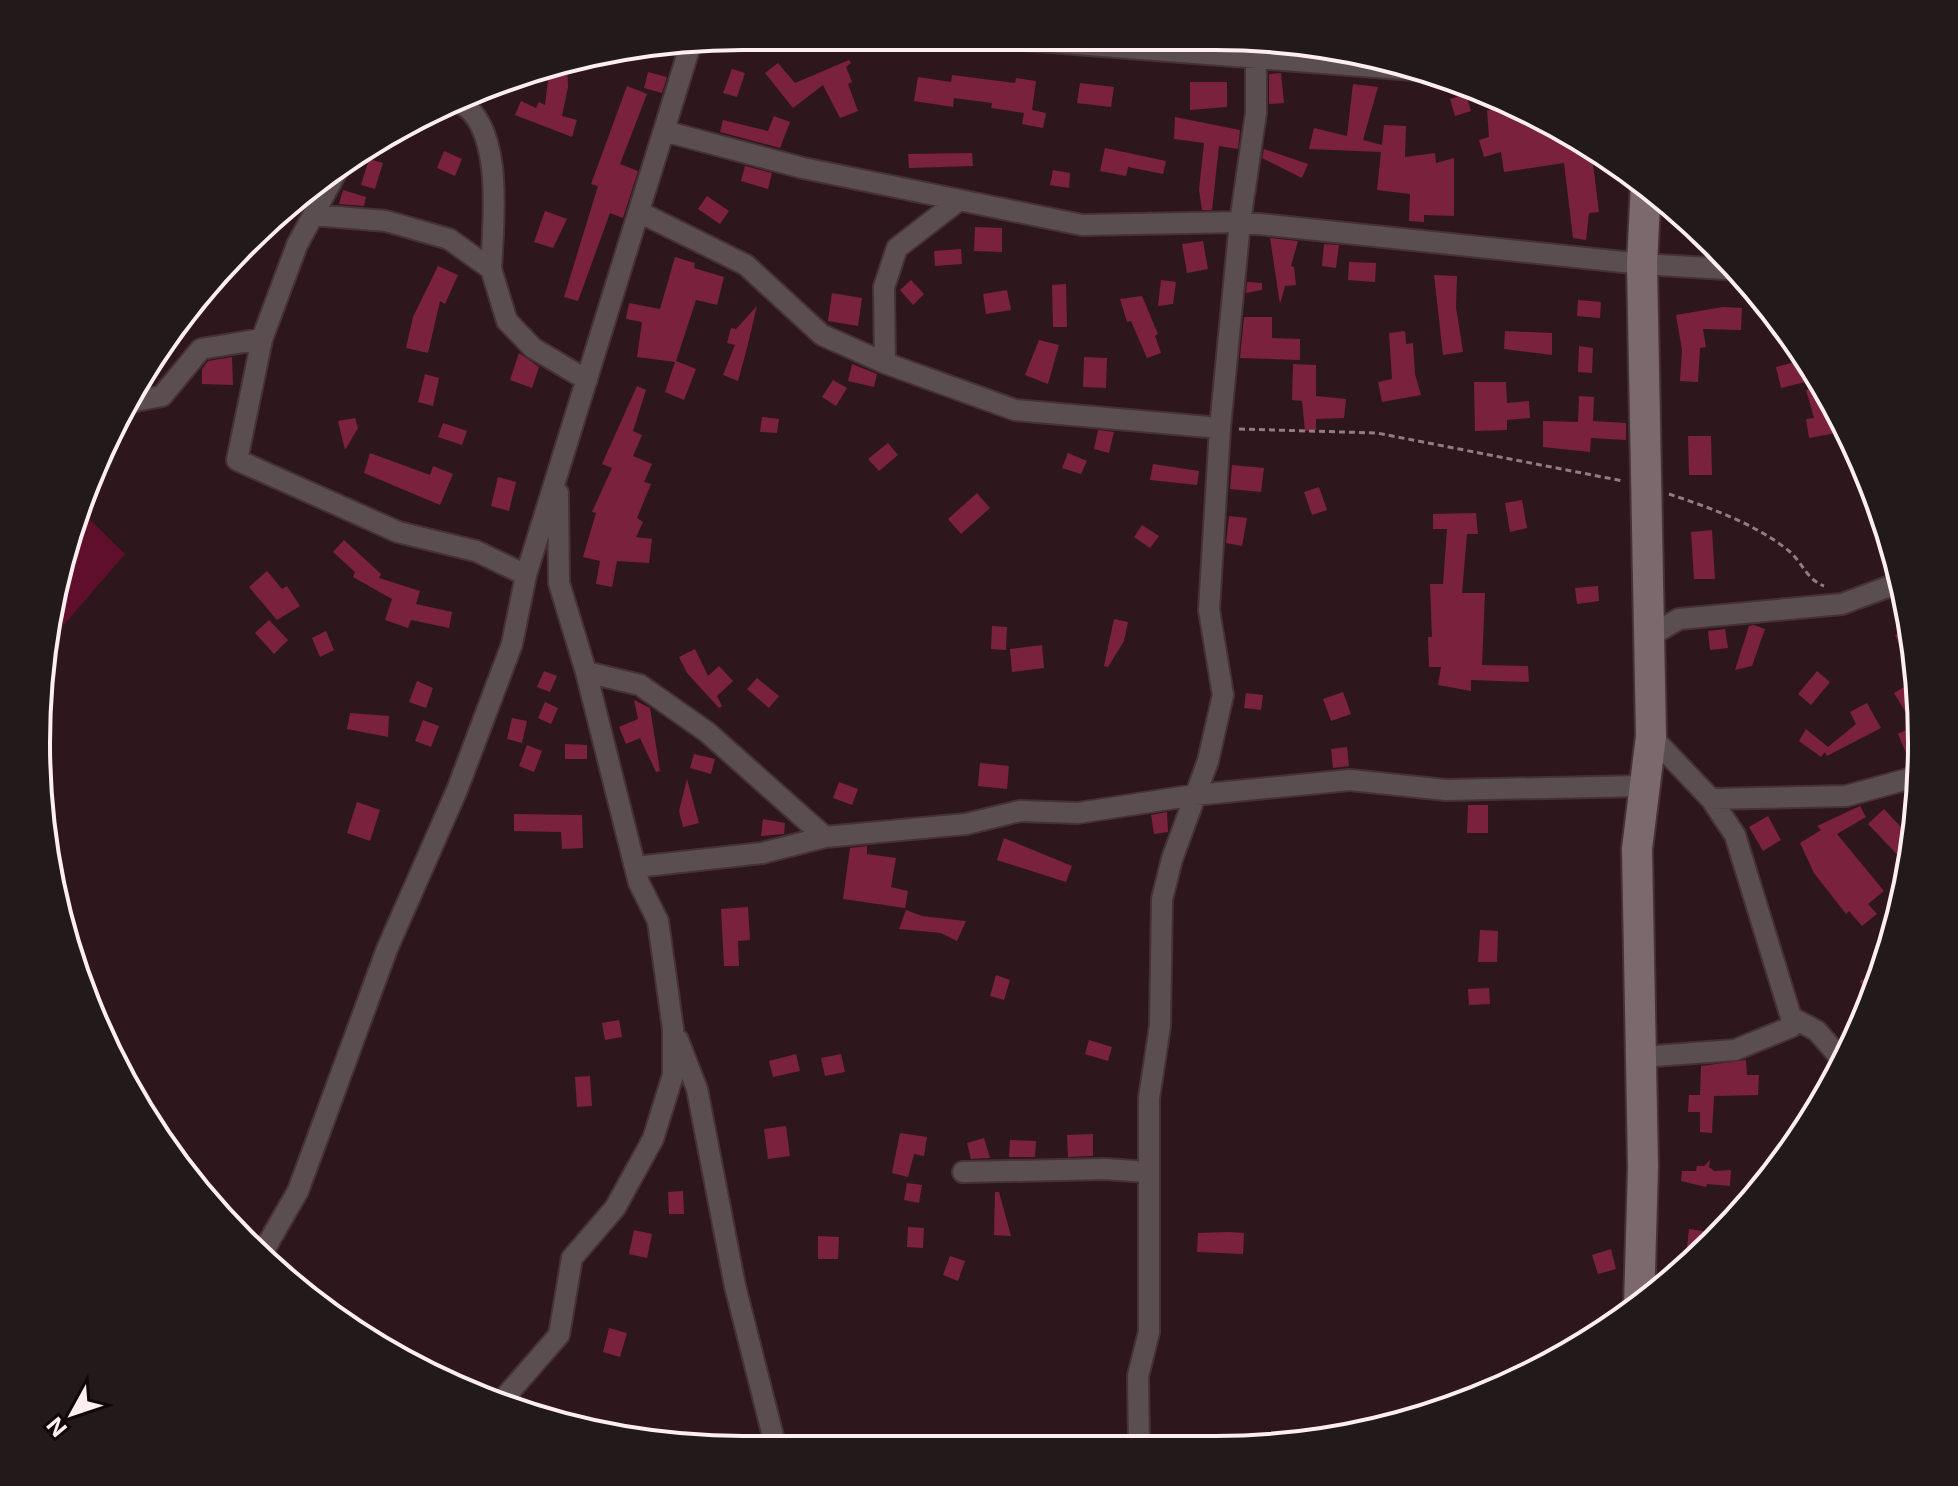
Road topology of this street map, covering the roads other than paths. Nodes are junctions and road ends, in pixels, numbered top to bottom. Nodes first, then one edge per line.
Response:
1 (1146, 50) edge
2 (1257, 51) edge
3 (688, 52) edge
4 (1257, 59) junction
5 (1324, 59) edge
6 (469, 107) edge
7 (664, 131) junction
8 (327, 188) edge
9 (1645, 200) edge
10 (958, 201) junction
11 (639, 212) junction
12 (313, 215) junction
13 (1240, 222) junction
14 (1642, 264) junction
15 (491, 269) junction
16 (1720, 269) edge
17 (262, 339) junction
18 (885, 363) junction
19 (587, 380) junction
20 (141, 400) edge
21 (1220, 428) junction
22 (558, 472) junction
23 (526, 575) junction
24 (1890, 586) edge
25 (1648, 637) junction
26 (586, 672) junction
27 (1651, 736) junction
28 (1907, 779) edge
29 (1642, 786) junction
30 (1195, 795) junction
31 (1711, 799) junction
32 (825, 837) junction
33 (636, 867) junction
34 (1791, 1017) junction
35 (673, 1029) junction
36 (1836, 1052) edge
37 (1641, 1057) junction
38 (963, 1172) dead end
39 (1148, 1172) junction
40 (267, 1246) edge
41 (1639, 1291) edge
42 (507, 1394) edge
43 (773, 1436) edge
44 (1139, 1436) edge

1 - 4 street
2 - 4 street
3 - 7 street
4 - 5 street
4 - 13 street
6 - 15 street
7 - 10 street
7 - 11 street
8 - 12 street
9 - 14 main road
10 - 13 street
10 - 18 street
11 - 18 street
11 - 19 street
12 - 15 street
12 - 17 street
13 - 14 street
13 - 21 street
14 - 16 street
14 - 25 main road
15 - 19 street
17 - 20 street
17 - 23 street
18 - 21 street
19 - 22 street
21 - 30 street
22 - 23 street
22 - 26 street
23 - 40 street
24 - 25 street
25 - 27 main road
26 - 32 street
26 - 33 street
27 - 29 main road
27 - 31 street
28 - 31 street
29 - 30 street
29 - 37 main road
30 - 32 street
30 - 39 street
31 - 34 street
32 - 33 street
33 - 35 street
34 - 36 street
34 - 37 street
35 - 42 street
35 - 43 street
37 - 41 main road
38 - 39 street
39 - 44 street

